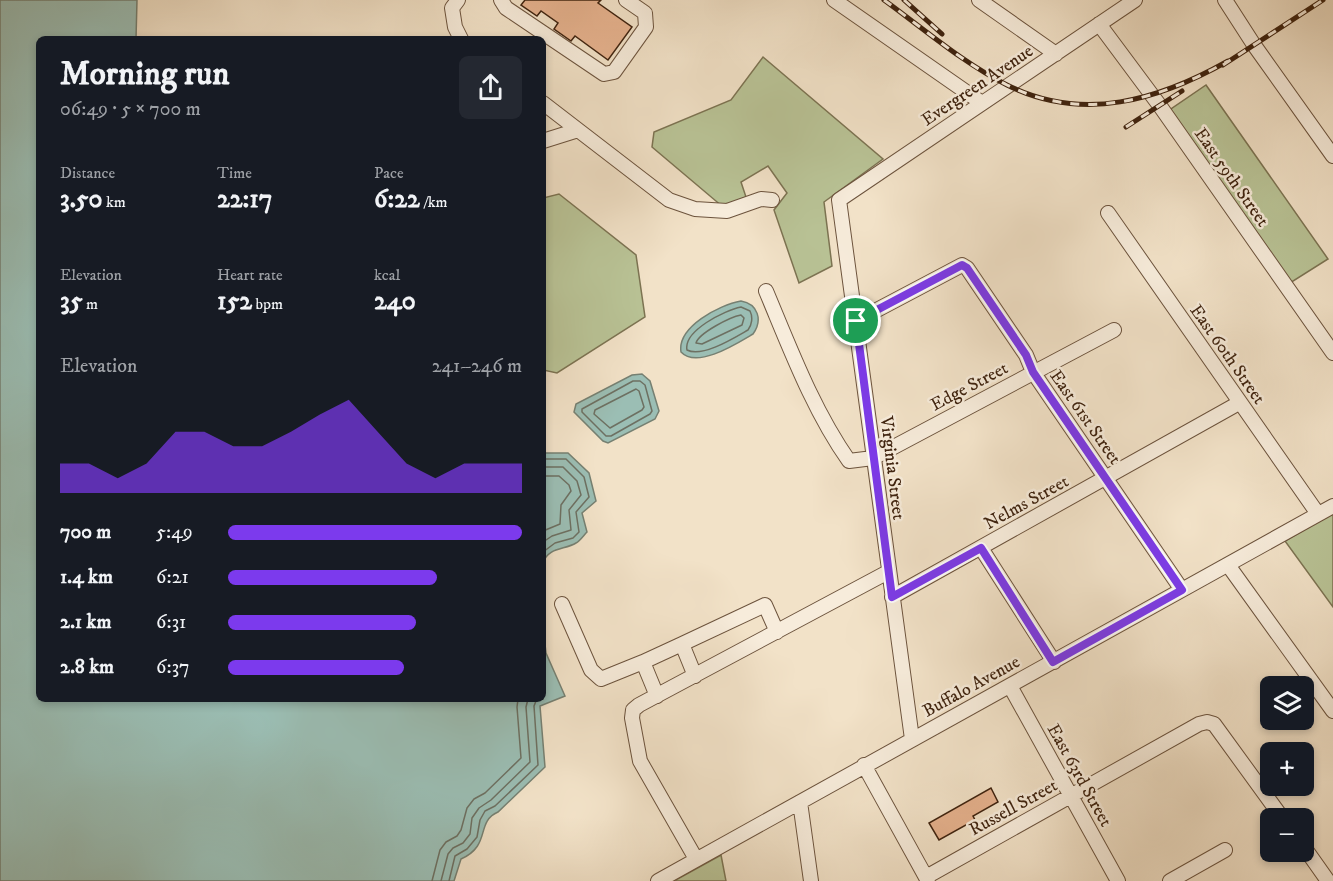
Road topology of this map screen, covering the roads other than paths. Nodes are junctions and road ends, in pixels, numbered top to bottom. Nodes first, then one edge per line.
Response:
1 (458, 0) edge
2 (501, 0) edge
3 (626, 0) edge
4 (834, 0) edge
5 (979, 0) edge
6 (1135, 0) edge
7 (1225, 0) edge
8 (1099, 24) junction
9 (460, 36) edge
10 (1056, 54) junction
11 (982, 103) junction
12 (546, 105) edge
13 (578, 130) junction
14 (546, 140) edge
15 (1333, 156) edge
16 (772, 200) dead end
17 (839, 200) joint
18 (1108, 213) dead end
19 (766, 291) dead end
20 (856, 321) junction
21 (1114, 330) dead end
22 (1333, 353) edge
23 (1033, 372) junction
24 (1239, 403) junction
25 (873, 458) junction
26 (1106, 477) junction
27 (1333, 506) edge
28 (1318, 514) junction
29 (981, 548) junction
30 (1228, 565) junction
31 (888, 573) junction
32 (1182, 590) junction
33 (892, 597) junction
34 (562, 604) dead end
35 (777, 632) junction
36 (682, 644) junction
37 (643, 662) junction
38 (1053, 662) junction
39 (692, 678) junction
40 (1010, 686) junction
41 (657, 696) junction
42 (1333, 711) edge
43 (912, 739) junction
44 (864, 765) junction
45 (1071, 796) junction
46 (800, 802) junction
47 (1275, 808) edge
48 (1225, 850) dead end
49 (696, 859) junction
50 (1314, 862) edge
51 (927, 879) edge
52 (658, 881) edge
53 (811, 881) edge
54 (1118, 881) edge
55 (1170, 881) edge
56 (1328, 881) edge

1 - 9 street
2 - 3 street
4 - 11 street
5 - 10 street
6 - 8 street, Evergreen Avenue
7 - 15 street
8 - 10 street, Evergreen Avenue
8 - 22 street, East 59th Street
10 - 11 street, Evergreen Avenue
11 - 17 street, Evergreen Avenue
12 - 13 street
13 - 14 street
13 - 16 street
17 - 20 street, Virginia Street
18 - 24 street, East 60th Street
19 - 25 street
20 - 23 street, East 61st Street
20 - 25 street, Virginia Street
21 - 23 street, Edge Street
23 - 25 street, Edge Street
23 - 26 street, East 61st Street
24 - 26 street, Nelms Street
24 - 28 street, East 60th Street
25 - 31 street, Virginia Street
26 - 29 street, Nelms Street
26 - 32 street, East 61st Street
27 - 28 street, Buffalo Avenue
28 - 30 street, Buffalo Avenue
29 - 33 street, Nelms Street
29 - 38 street
30 - 32 street, Buffalo Avenue
30 - 42 street
31 - 33 street, Virginia Street
31 - 35 street
32 - 38 street, Buffalo Avenue
33 - 43 street, Virginia Street
34 - 37 street
35 - 36 street
35 - 39 street
36 - 37 street
36 - 39 street
37 - 41 street
38 - 40 street, Buffalo Avenue
39 - 41 street
40 - 43 street, Buffalo Avenue
40 - 45 street, East 63rd Street
41 - 49 street
43 - 44 street, Buffalo Avenue
44 - 46 street, Buffalo Avenue
44 - 51 street
45 - 47 street, Russell Street
45 - 51 street, Russell Street
45 - 54 street, East 63rd Street
46 - 49 street, Buffalo Avenue
46 - 53 street
48 - 55 street
49 - 52 street, Buffalo Avenue
50 - 56 street

